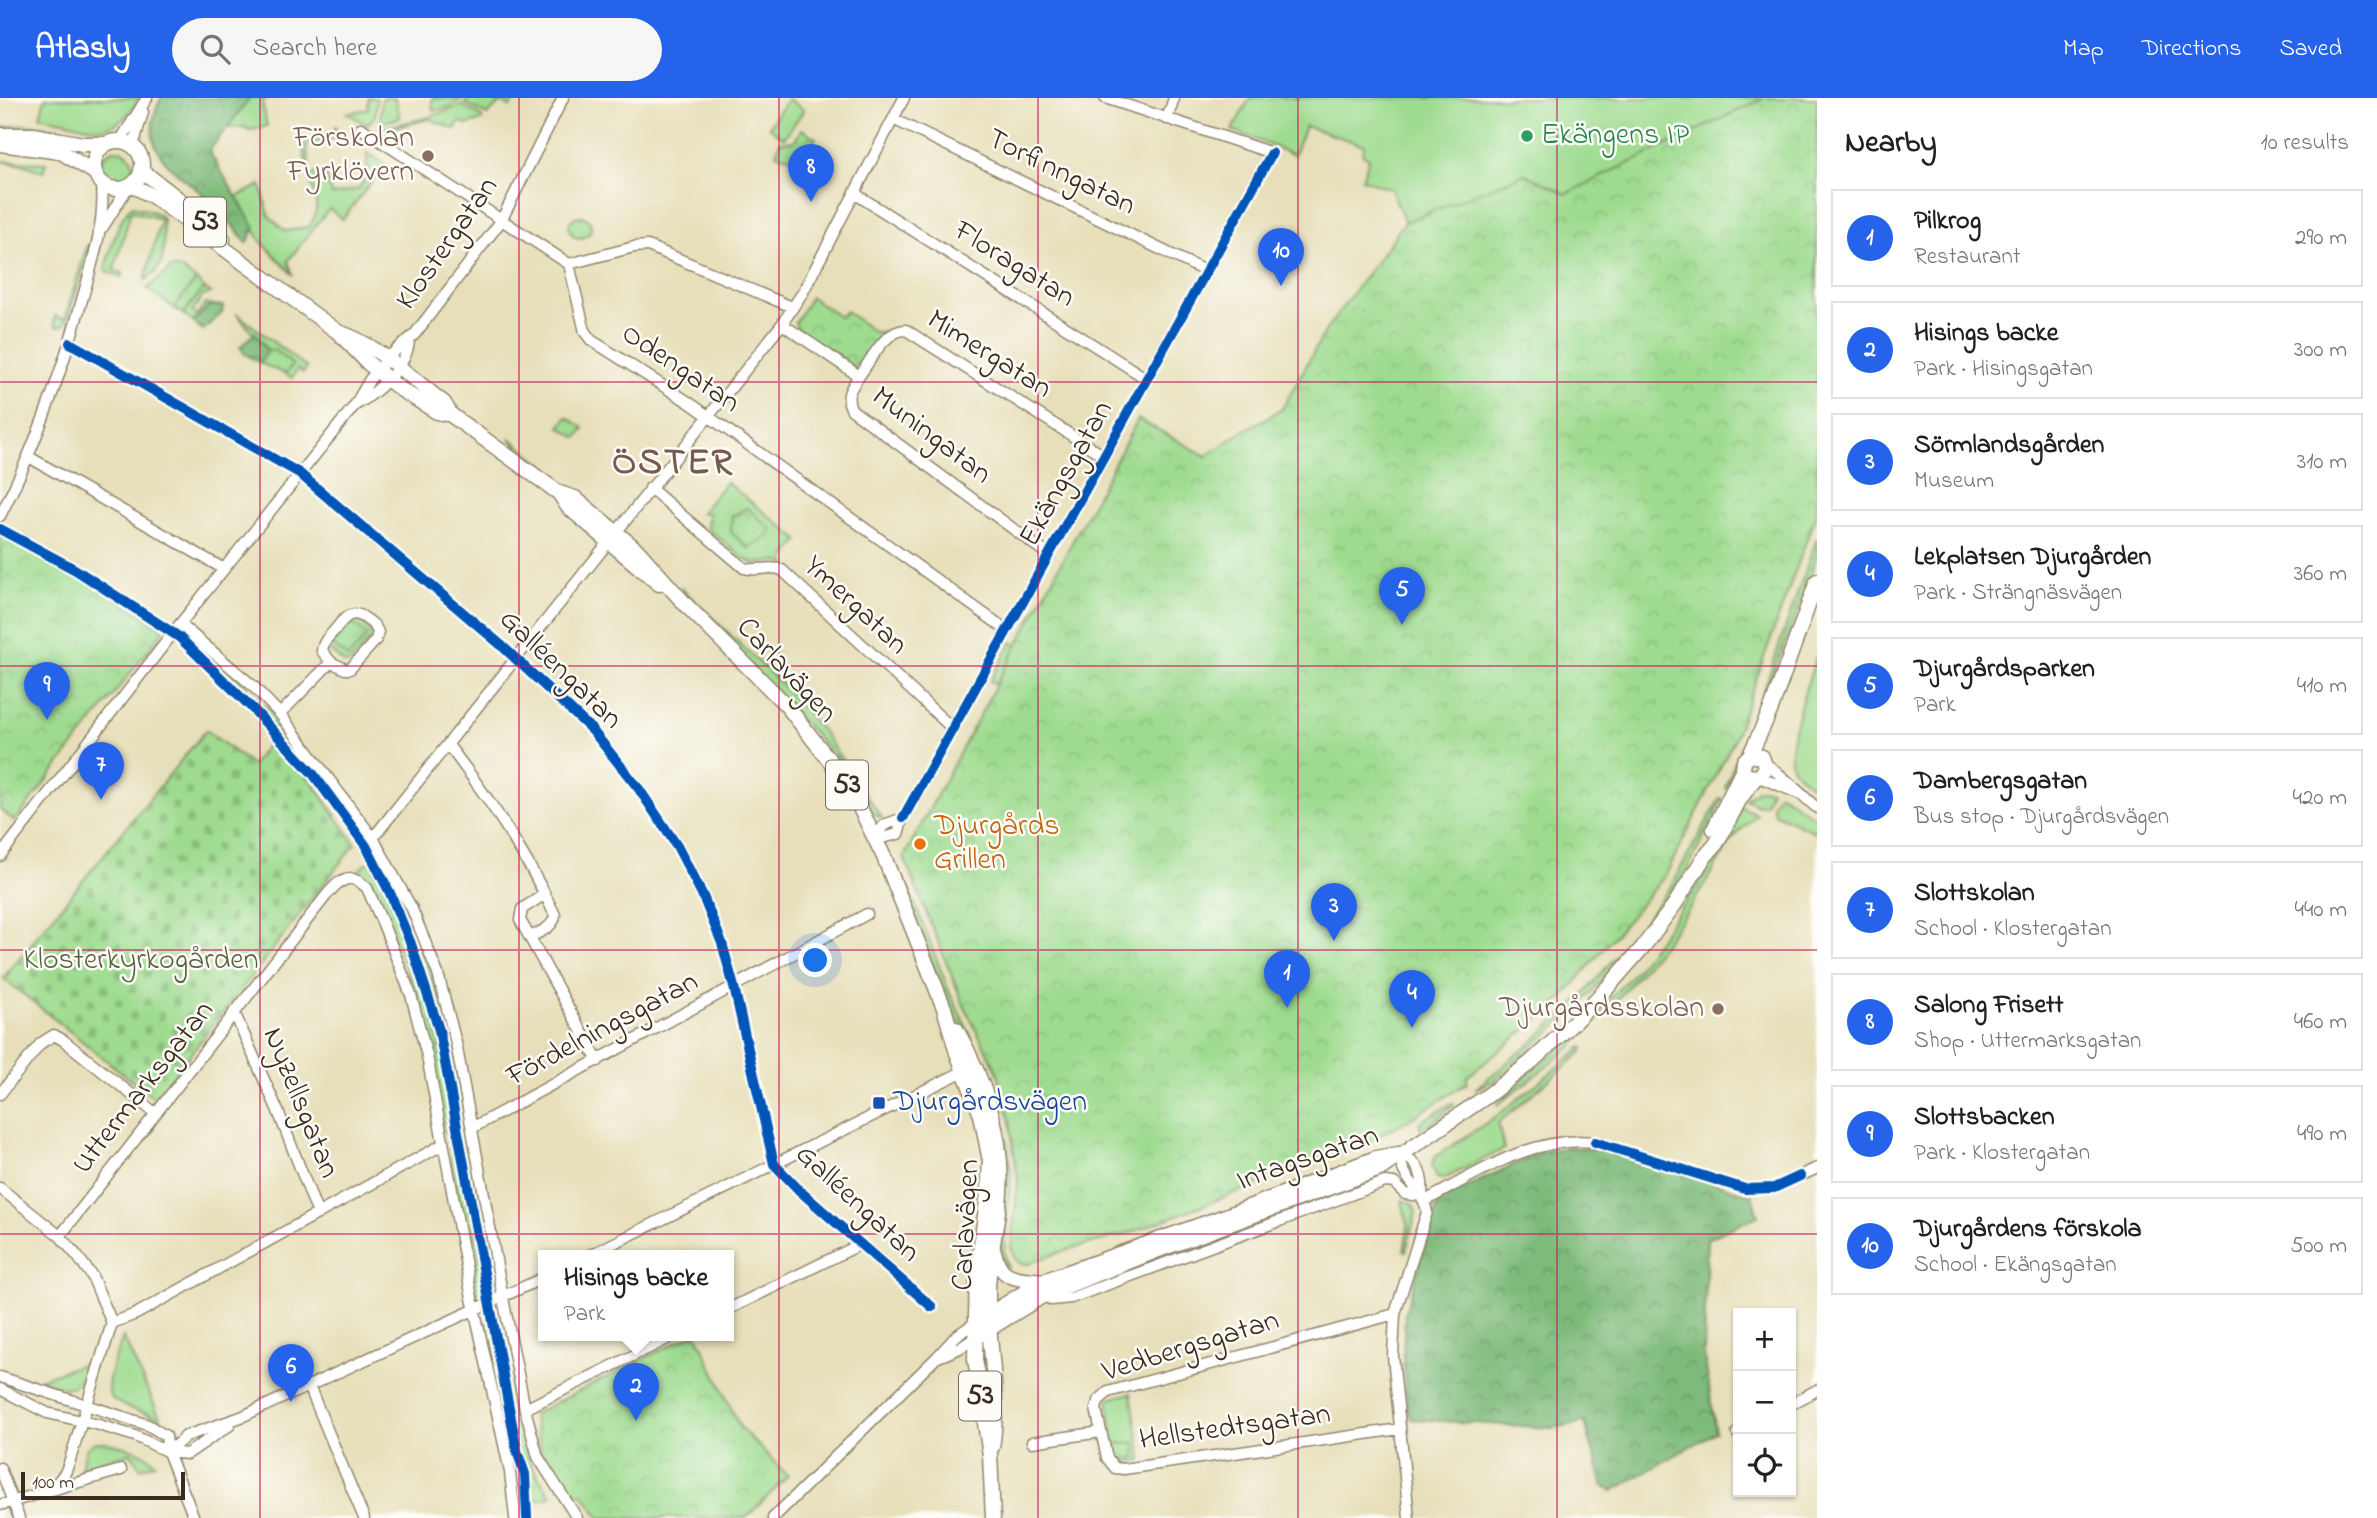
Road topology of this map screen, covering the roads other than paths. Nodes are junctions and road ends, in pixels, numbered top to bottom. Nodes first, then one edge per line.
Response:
1 (563, 98) edge
2 (904, 98) edge
3 (1105, 98) edge
4 (1174, 98) edge
5 (147, 99) edge
6 (893, 119) junction
7 (1167, 119) junction
8 (361, 128) dead end
9 (0, 135) edge
10 (0, 144) edge
11 (105, 144) junction
12 (127, 144) junction
13 (141, 170) junction
14 (98, 178) junction
15 (130, 186) junction
16 (854, 193) junction
17 (501, 221) junction
18 (102, 229) junction
19 (569, 264) junction
20 (1206, 272) junction
21 (264, 279) junction
22 (792, 307) junction
23 (782, 324) junction
24 (70, 343) junction
25 (387, 370) junction
26 (859, 376) junction
27 (1147, 379) junction
28 (708, 416) junction
29 (1104, 456) junction
30 (29, 457) junction
31 (299, 473) junction
32 (650, 488) junction
33 (0, 516) edge
34 (612, 536) junction
35 (1050, 556) junction
36 (224, 569) junction
37 (1817, 581) edge
38 (180, 624) junction
39 (1008, 631) junction
40 (515, 657) junction
41 (331, 662) junction
42 (280, 714) junction
43 (953, 729) junction
44 (448, 745) junction
45 (1759, 767) junction
46 (1817, 808) edge
47 (875, 837) junction
48 (373, 838) junction
49 (0, 856) edge
50 (1703, 859) junction
51 (545, 894) junction
52 (867, 914) dead end
53 (530, 937) junction
54 (734, 987) junction
55 (234, 1012) junction
56 (598, 1061) junction
57 (969, 1068) junction
58 (0, 1094) edge
59 (155, 1113) junction
60 (472, 1128) junction
61 (1595, 1142) dead end
62 (442, 1146) junction
63 (1400, 1154) junction
64 (774, 1164) junction
65 (1817, 1168) edge
66 (1800, 1176) dead end
67 (0, 1188) edge
68 (1424, 1198) junction
69 (318, 1214) junction
70 (60, 1236) junction
71 (861, 1244) junction
72 (993, 1244) junction
73 (600, 1250) edge
74 (538, 1280) edge
75 (1044, 1288) junction
76 (503, 1298) junction
77 (734, 1307) edge
78 (932, 1307) dead end
79 (474, 1309) junction
80 (1395, 1314) junction
81 (985, 1321) junction
82 (111, 1323) junction
83 (976, 1337) junction
84 (663, 1341) edge
85 (936, 1358) junction
86 (0, 1377) edge
87 (309, 1386) junction
88 (0, 1389) edge
89 (1817, 1390) edge
90 (1796, 1401) edge
91 (88, 1405) junction
92 (525, 1409) junction
93 (83, 1421) junction
94 (1400, 1429) junction
95 (1101, 1432) junction
96 (1032, 1442) dead end
97 (168, 1452) junction
98 (990, 1455) junction
99 (0, 1468) edge
100 (121, 1470) dead end
101 (51, 1490) junction
102 (13, 1502) junction
103 (0, 1505) edge
104 (19, 1518) edge
105 (194, 1518) edge
106 (364, 1518) edge
107 (514, 1518) edge
108 (577, 1518) edge
109 (774, 1518) edge
110 (993, 1518) edge
111 (1409, 1518) edge

1 - 17 street, Klostergatan
2 - 6 street
3 - 7 street
4 - 7 street
5 - 12 street
6 - 16 street
6 - 20 street, Torfinngatan
7 - 20 street, Ekängsgatan
8 - 17 street
9 - 11 main road
10 - 14 main road, 53
11 - 12 main road
11 - 14 main road
12 - 13 main road
13 - 15 main road
13 - 21 main road, Carlavägen / 53
14 - 15 main road, 53
14 - 18 street
15 - 18 street
15 - 21 main road, Carlavägen / 53
16 - 22 street
16 - 27 street, Floragatan
17 - 19 street
17 - 25 street, Klostergatan
18 - 24 street
19 - 22 street
19 - 28 street, Odengatan
20 - 27 street, Ekängsgatan
21 - 25 main road, Carlavägen / 53
22 - 23 street
23 - 26 street, Muningatan
23 - 28 street
24 - 30 street
24 - 31 street, Galléengatan
25 - 31 street, Klostergatan
25 - 34 main road, Carlavägen / 53
26 - 29 street, Mimergatan
26 - 35 street, Muningatan
27 - 29 street, Ekängsgatan
28 - 32 street
28 - 39 street, Odengatan
29 - 35 street, Ekängsgatan
30 - 33 street
30 - 36 street
31 - 36 street, Klostergatan
31 - 40 street, Galléengatan
32 - 34 street
32 - 43 street, Ymergatan
34 - 40 street
34 - 47 main road, Carlavägen / 53
35 - 39 street, Ekängsgatan
36 - 38 street, Klostergatan
37 - 45 main road
38 - 42 street
38 - 49 street, Klostergatan
39 - 43 street, Ekängsgatan
40 - 44 street
40 - 54 street, Galléengatan
41 - 41 street
41 - 42 street
42 - 48 street
43 - 47 street, Ekängsgatan
44 - 48 street
44 - 51 street
45 - 46 street
45 - 50 main road
45 - 50 main road
47 - 57 main road, Carlavägen / 53
48 - 60 street
50 - 63 main road
51 - 53 street
51 - 53 street
52 - 54 street, Fördelningsgatan
53 - 56 street
54 - 56 street, Fördelningsgatan
54 - 64 street, Galléengatan
55 - 59 street, Uttermarksgatan
55 - 62 street, Uttermarksgatan
55 - 69 street, Nyzellsgatan
56 - 60 street, Fördelningsgatan
57 - 64 street
57 - 72 main road, Carlavägen / 53
57 - 81 main road, Carlavägen / 53
58 - 59 street
59 - 70 street, Uttermarksgatan
60 - 76 street
61 - 68 street
62 - 69 street
62 - 79 street
63 - 68 street
63 - 75 main road, Intagsgatan
64 - 71 street, Galléengatan
64 - 73 street
65 - 66 street
67 - 70 street
68 - 75 street, Intagsgatan
68 - 80 street
69 - 82 street
70 - 82 street
71 - 77 street
71 - 78 street, Galléengatan
72 - 75 main road
72 - 81 main road, Carlavägen / 53
74 - 76 street
75 - 81 main road, Intagsgatan
76 - 79 street
76 - 92 street
79 - 87 street
79 - 107 street
80 - 94 street
80 - 95 street, Vedbergsgatan
81 - 83 main road, Intagsgatan
81 - 85 street, Intagsgatan
81 - 98 main road, Carlavägen / 53
82 - 91 street
83 - 85 street, Intagsgatan
83 - 98 main road, Carlavägen / 53
84 - 92 street
85 - 109 street, Intagsgatan
86 - 91 street
87 - 97 street
87 - 106 street
88 - 93 street
89 - 90 street
91 - 93 street
91 - 97 street
92 - 108 street
93 - 97 street
93 - 101 street
94 - 95 street, Hellstedtsgatan
94 - 111 street
95 - 96 street, Vedbergsgatan
97 - 105 street
98 - 110 main road, Carlavägen / 53
99 - 102 street
100 - 101 street
101 - 102 street
102 - 103 street
102 - 104 street

